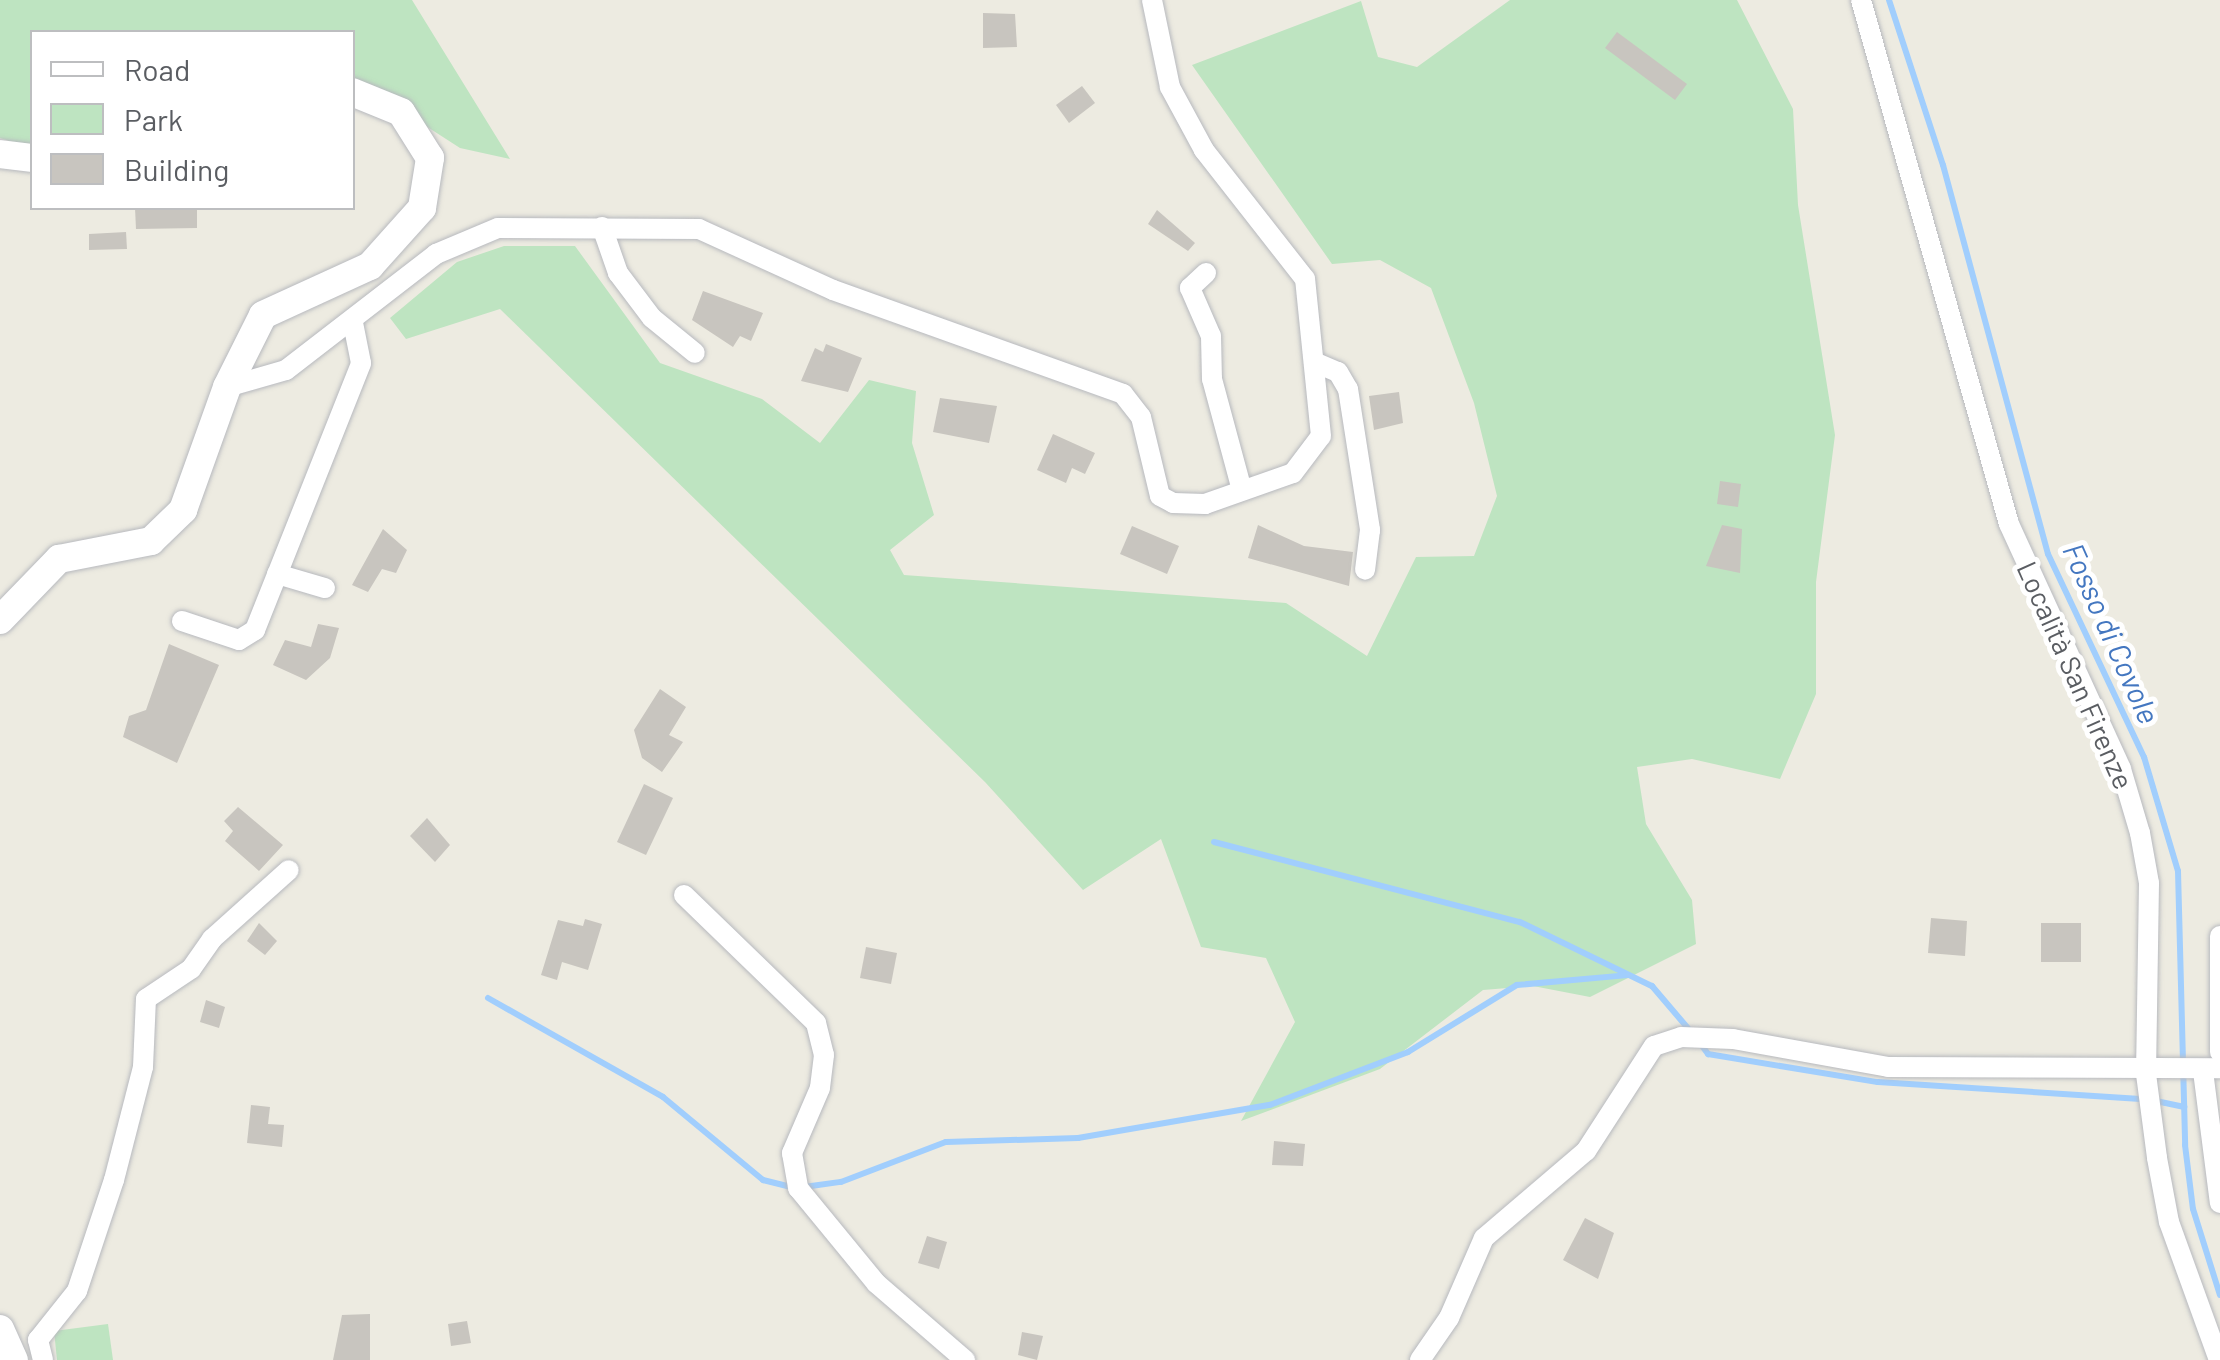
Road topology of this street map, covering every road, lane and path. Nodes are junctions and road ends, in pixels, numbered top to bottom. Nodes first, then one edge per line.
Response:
1 (1152, 0) edge
2 (1861, 0) edge
3 (355, 93) edge
4 (0, 154) edge
5 (30, 158) edge
6 (602, 227) junction
7 (1206, 274) dead end
8 (352, 324) junction
9 (694, 354) dead end
10 (1314, 362) junction
11 (226, 387) junction
12 (1242, 490) junction
13 (1365, 570) dead end
14 (277, 574) junction
15 (325, 588) dead end
16 (0, 620) edge
17 (182, 621) dead end
18 (290, 870) dead end
19 (684, 895) dead end
20 (2220, 936) edge
21 (2220, 1052) edge
22 (2204, 1071) edge
23 (2151, 1078) junction
24 (2220, 1203) edge
25 (0, 1329) edge
26 (14, 1360) edge
27 (43, 1360) edge
28 (965, 1360) edge
29 (1420, 1360) edge
30 (2219, 1360) edge

1 - 10 street
2 - 23 street, Località San Firenze
3 - 11 main road
4 - 5 main road
6 - 8 street
6 - 9 street
6 - 12 street
7 - 12 street
8 - 11 street
8 - 14 street
10 - 12 street
10 - 13 street
11 - 16 main road
14 - 15 street
14 - 17 street
18 - 27 street
19 - 28 street
20 - 21 street
22 - 23 street
22 - 24 street
23 - 29 street
23 - 30 street, Località San Firenze
25 - 26 main road

